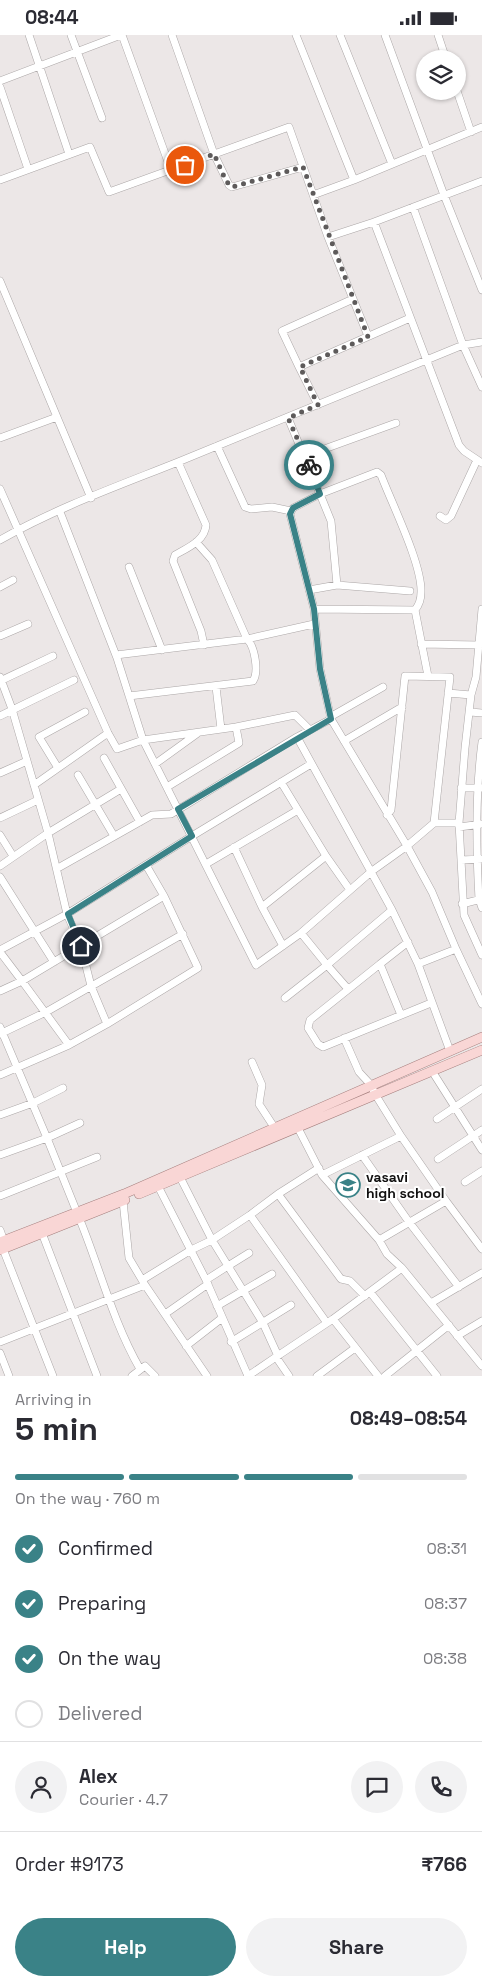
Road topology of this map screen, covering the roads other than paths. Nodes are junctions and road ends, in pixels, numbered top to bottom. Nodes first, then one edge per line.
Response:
1 (29, 35) edge
2 (71, 35) edge
3 (122, 35) edge
4 (172, 35) edge
5 (296, 35) edge
6 (340, 35) edge
7 (385, 35) edge
8 (438, 35) edge
9 (443, 50) edge
10 (77, 52) junction
11 (40, 67) junction
12 (0, 81) edge
13 (0, 87) edge
14 (460, 100) edge
15 (3, 104) edge
16 (102, 118) dead end
17 (482, 127) edge
18 (471, 132) junction
19 (428, 148) junction
20 (69, 154) junction
21 (214, 154) junction
22 (392, 164) junction
23 (303, 167) junction
24 (28, 169) junction
25 (171, 170) junction
26 (0, 180) edge
27 (354, 180) junction
28 (482, 181) edge
29 (313, 195) junction
30 (444, 195) junction
31 (413, 207) junction
32 (374, 222) junction
33 (328, 237) junction
34 (0, 281) edge
35 (482, 290) edge
36 (353, 299) junction
37 (410, 318) junction
38 (368, 337) junction
39 (482, 342) edge
40 (463, 345) junction
41 (427, 360) junction
42 (300, 367) junction
43 (482, 387) edge
44 (318, 405) junction
45 (57, 417) junction
46 (288, 418) junction
47 (396, 423) dead end
48 (0, 438) edge
49 (217, 446) junction
50 (305, 456) junction
51 (479, 461) edge
52 (178, 462) junction
53 (0, 489) edge
54 (320, 494) junction
55 (90, 498) junction
56 (291, 511) junction
57 (60, 512) junction
58 (440, 516) dead end
59 (17, 530) junction
60 (0, 540) edge
61 (196, 542) junction
62 (129, 567) dead end
63 (13, 580) dead end
64 (337, 585) junction
65 (0, 587) edge
66 (309, 590) junction
67 (410, 591) dead end
68 (314, 609) junction
69 (482, 609) edge
70 (416, 610) junction
71 (28, 624) dead end
72 (314, 624) junction
73 (0, 636) edge
74 (247, 639) junction
75 (422, 644) junction
76 (204, 645) junction
77 (479, 645) junction
78 (162, 650) junction
79 (116, 655) junction
80 (53, 656) dead end
81 (479, 675) edge
82 (428, 676) junction
83 (0, 679) edge
84 (74, 680) dead end
85 (216, 687) junction
86 (383, 687) dead end
87 (448, 693) junction
88 (471, 695) junction
89 (129, 696) junction
90 (402, 707) junction
91 (12, 709) junction
92 (470, 712) junction
93 (85, 713) dead end
94 (482, 713) edge
95 (0, 716) edge
96 (331, 718) junction
97 (236, 727) junction
98 (221, 729) junction
99 (310, 730) junction
100 (200, 732) junction
101 (108, 733) junction
102 (297, 737) junction
103 (143, 740) junction
104 (344, 741) junction
105 (482, 747) edge
106 (465, 748) junction
107 (104, 758) dead end
108 (27, 761) junction
109 (155, 764) junction
110 (311, 764) junction
111 (58, 768) junction
112 (0, 773) edge
113 (78, 775) dead end
114 (281, 782) junction
115 (34, 785) junction
116 (167, 787) junction
117 (461, 788) junction
118 (479, 788) edge
119 (121, 789) junction
120 (38, 800) junction
121 (95, 804) junction
122 (178, 809) junction
123 (298, 810) junction
124 (387, 815) junction
125 (0, 818) edge
126 (140, 822) junction
127 (434, 823) junction
128 (479, 824) edge
129 (459, 825) junction
130 (48, 833) junction
131 (0, 835) edge
132 (114, 836) junction
133 (192, 836) junction
134 (407, 846) junction
135 (234, 847) junction
136 (12, 856) junction
137 (326, 856) junction
138 (480, 859) edge
139 (461, 860) junction
140 (206, 864) junction
141 (146, 865) junction
142 (0, 866) edge
143 (58, 868) junction
144 (372, 871) junction
145 (0, 877) edge
146 (350, 890) junction
147 (164, 896) junction
148 (481, 899) edge
149 (462, 904) junction
150 (262, 907) junction
151 (482, 908) edge
152 (392, 910) junction
153 (68, 914) junction
154 (34, 930) junction
155 (301, 933) junction
156 (183, 934) junction
157 (478, 940) edge
158 (408, 942) junction
159 (81, 946) junction
160 (283, 947) junction
161 (456, 949) junction
162 (0, 951) edge
163 (482, 955) edge
164 (54, 962) junction
165 (380, 964) junction
166 (418, 964) junction
167 (327, 965) junction
168 (22, 981) junction
169 (91, 986) junction
170 (348, 989) junction
171 (0, 991) edge
172 (285, 998) dead end
173 (432, 1003) junction
174 (482, 1004) edge
175 (46, 1012) junction
176 (400, 1015) junction
177 (107, 1024) junction
178 (1, 1031) edge
179 (482, 1037) edge
180 (344, 1038) junction
181 (69, 1045) junction
182 (482, 1049) edge
183 (450, 1051) junction
184 (252, 1062) dead end
185 (18, 1067) junction
186 (432, 1071) junction
187 (0, 1075) edge
188 (371, 1085) junction
189 (63, 1088) dead end
190 (482, 1089) edge
191 (375, 1095) junction
192 (33, 1103) junction
193 (454, 1108) junction
194 (0, 1115) edge
195 (437, 1119) dead end
196 (80, 1123) dead end
197 (274, 1127) junction
198 (298, 1128) junction
199 (482, 1130) edge
200 (401, 1136) junction
201 (472, 1136) junction
202 (47, 1138) junction
203 (482, 1150) edge
204 (0, 1155) edge
205 (362, 1155) junction
206 (97, 1157) dead end
207 (438, 1159) dead end
208 (482, 1171) edge
209 (61, 1172) junction
210 (320, 1172) junction
211 (180, 1177) junction
212 (465, 1182) dead end
213 (158, 1186) junction
214 (278, 1194) junction
215 (0, 1196) edge
216 (123, 1201) junction
217 (446, 1201) junction
218 (250, 1215) junction
219 (78, 1216) junction
220 (409, 1222) junction
221 (0, 1230) edge
222 (42, 1233) junction
223 (379, 1240) junction
224 (212, 1241) junction
225 (2, 1246) edge
226 (482, 1249) edge
227 (191, 1250) junction
228 (249, 1253) dead end
229 (228, 1266) junction
230 (402, 1268) junction
231 (482, 1273) edge
232 (272, 1274) dead end
233 (144, 1282) junction
234 (207, 1282) junction
235 (459, 1287) junction
236 (243, 1291) junction
237 (367, 1294) junction
238 (108, 1299) junction
239 (430, 1303) junction
240 (291, 1305) dead end
241 (217, 1306) junction
242 (72, 1313) junction
243 (164, 1314) junction
244 (222, 1318) junction
245 (330, 1321) junction
246 (482, 1321) edge
247 (262, 1323) junction
248 (449, 1325) junction
249 (34, 1328) junction
250 (458, 1336) junction
251 (0, 1341) edge
252 (232, 1342) junction
253 (186, 1346) junction
254 (355, 1348) junction
255 (418, 1351) junction
256 (0, 1353) edge
257 (277, 1357) junction
258 (482, 1366) edge
259 (140, 1369) junction
260 (9, 1376) edge
261 (53, 1376) edge
262 (97, 1376) edge
263 (132, 1376) edge
264 (156, 1376) edge
265 (207, 1376) edge
266 (248, 1376) edge
267 (289, 1376) edge
268 (317, 1376) edge
269 (378, 1376) edge
270 (385, 1376) edge
271 (438, 1376) edge

1 - 11 street
2 - 10 street
3 - 10 street
3 - 25 street
4 - 21 street
5 - 27 street
6 - 22 street
7 - 19 street
8 - 9 street
10 - 11 street
10 - 16 street
11 - 12 street
11 - 20 street
13 - 15 street
14 - 18 street
15 - 24 street
17 - 18 street
18 - 19 street
19 - 22 street
19 - 30 street
20 - 24 street
20 - 25 street
21 - 23 street
21 - 23 street
21 - 25 street
22 - 27 street
23 - 29 street
24 - 26 street
27 - 29 street
28 - 30 street
29 - 33 street
30 - 31 street
30 - 35 street
31 - 32 street
31 - 40 street
32 - 33 street
32 - 37 street
33 - 36 street
34 - 45 street
36 - 38 street
36 - 42 street
37 - 38 street
37 - 41 street
38 - 42 street
39 - 40 street
40 - 41 street
40 - 43 street
41 - 44 street
41 - 51 street
42 - 44 street
44 - 46 street
45 - 48 street
45 - 55 street
46 - 49 street
46 - 50 street
47 - 50 street
49 - 52 street
49 - 56 street
50 - 54 street
51 - 58 street
52 - 55 street
52 - 61 street
53 - 59 street
54 - 56 street
54 - 64 street
54 - 70 street
55 - 57 street
56 - 66 street
57 - 59 street
57 - 79 street
59 - 60 street
59 - 101 street
61 - 74 street
61 - 76 street
62 - 78 street
63 - 65 street
64 - 66 street
64 - 67 street
66 - 68 street
68 - 70 street
68 - 72 street
69 - 77 street
70 - 75 street
71 - 73 street
72 - 74 street
72 - 96 street
74 - 76 street
74 - 85 street
75 - 77 street
75 - 82 street
76 - 78 street
77 - 81 street
78 - 79 street
79 - 89 street
80 - 83 street
81 - 88 street
82 - 87 street
82 - 90 street
83 - 91 street
84 - 91 street
85 - 89 street
85 - 98 street
86 - 96 street
87 - 88 street
87 - 127 street
88 - 92 street
89 - 103 street
90 - 104 street
90 - 124 street
91 - 95 street
91 - 108 street
92 - 94 street
92 - 106 street
93 - 111 street
96 - 99 street
96 - 104 street
97 - 98 street
97 - 99 street
97 - 116 street
98 - 100 street
99 - 102 street
100 - 103 street
100 - 109 street
101 - 103 street
101 - 111 street
102 - 110 street
102 - 122 street
103 - 109 street
104 - 124 street
105 - 106 street
105 - 118 street
106 - 117 street
107 - 119 street
108 - 112 street
108 - 115 street
109 - 116 street
110 - 114 street
110 - 144 street
111 - 115 street
113 - 121 street
114 - 123 street
114 - 133 street
115 - 120 street
116 - 122 street
117 - 118 street
117 - 129 street
118 - 128 street
119 - 121 street
119 - 126 street
120 - 125 street
120 - 130 street
121 - 130 street
121 - 132 street
122 - 126 street
122 - 133 street
123 - 135 street
123 - 137 street
124 - 134 street
126 - 132 street
127 - 129 street
127 - 134 street
128 - 129 street
128 - 138 street
129 - 139 street
130 - 136 street
130 - 143 street
131 - 136 street
132 - 143 street
133 - 140 street
133 - 141 street
134 - 144 street
134 - 161 street
135 - 140 street
135 - 150 street
136 - 142 street
137 - 146 street
137 - 150 street
138 - 139 street
138 - 148 street
139 - 149 street
140 - 160 street
141 - 147 street
141 - 153 street
143 - 153 street
144 - 146 street
144 - 152 street
145 - 154 street
146 - 155 street
147 - 156 street
147 - 159 street
148 - 149 street
148 - 151 street
149 - 157 street
150 - 160 street
152 - 158 street
152 - 167 street
153 - 154 street
153 - 159 street
154 - 162 street
154 - 164 street
155 - 160 street
155 - 167 street
156 - 169 street
156 - 177 street
157 - 163 street
158 - 165 street
158 - 166 street
159 - 164 street
159 - 169 street
161 - 166 street
161 - 174 street
162 - 168 street
164 - 168 street
165 - 170 street
165 - 176 street
166 - 173 street
167 - 170 street
167 - 172 street
168 - 171 street
168 - 175 street
169 - 175 street
169 - 177 street
170 - 180 street
173 - 176 street
173 - 183 street
175 - 178 street
175 - 181 street
176 - 180 street
177 - 181 street
178 - 185 street
179 - 183 main road
180 - 188 street
181 - 185 street
182 - 186 main road
183 - 188 main road
184 - 197 street
185 - 187 street
185 - 192 street
186 - 191 main road
186 - 193 street
188 - 191 street
188 - 197 main road
189 - 192 street
190 - 193 street
191 - 198 main road
191 - 200 street
192 - 194 street
192 - 202 street
193 - 195 street
193 - 201 street
196 - 202 street
197 - 219 main road
198 - 210 street
198 - 211 main road
199 - 201 street
200 - 205 street
200 - 217 street
201 - 203 street
201 - 207 street
202 - 204 street
202 - 209 street
205 - 210 street
205 - 220 street
206 - 209 street
208 - 212 street
209 - 215 street
209 - 219 street
210 - 214 street
210 - 223 street
211 - 213 main road
211 - 224 street
213 - 216 main road
213 - 227 street
214 - 218 street
214 - 237 street
216 - 219 main road
216 - 233 street
217 - 220 street
217 - 226 street
218 - 224 street
218 - 245 street
219 - 222 main road
219 - 225 main road
219 - 238 street
220 - 223 street
220 - 235 street
221 - 225 street
222 - 225 main road
222 - 242 street
223 - 230 street
224 - 227 street
224 - 229 street
225 - 249 street
227 - 233 street
227 - 234 street
228 - 229 street
229 - 234 street
229 - 236 street
230 - 237 street
230 - 239 street
231 - 235 street
232 - 236 street
233 - 238 street
233 - 243 street
234 - 241 street
234 - 243 street
235 - 239 street
236 - 241 street
236 - 247 street
237 - 245 street
237 - 255 street
238 - 242 street
238 - 259 street
239 - 248 street
240 - 247 street
241 - 244 street
242 - 249 street
242 - 262 street
243 - 253 street
244 - 252 street
244 - 253 street
245 - 254 street
245 - 257 street
246 - 250 street
247 - 252 street
247 - 257 street
248 - 250 street
248 - 255 street
249 - 251 street
249 - 261 street
250 - 258 street
252 - 266 street
253 - 265 street
254 - 268 street
254 - 269 street
255 - 270 street
255 - 271 street
256 - 260 street
257 - 266 street
257 - 267 street
259 - 263 street
259 - 264 street

